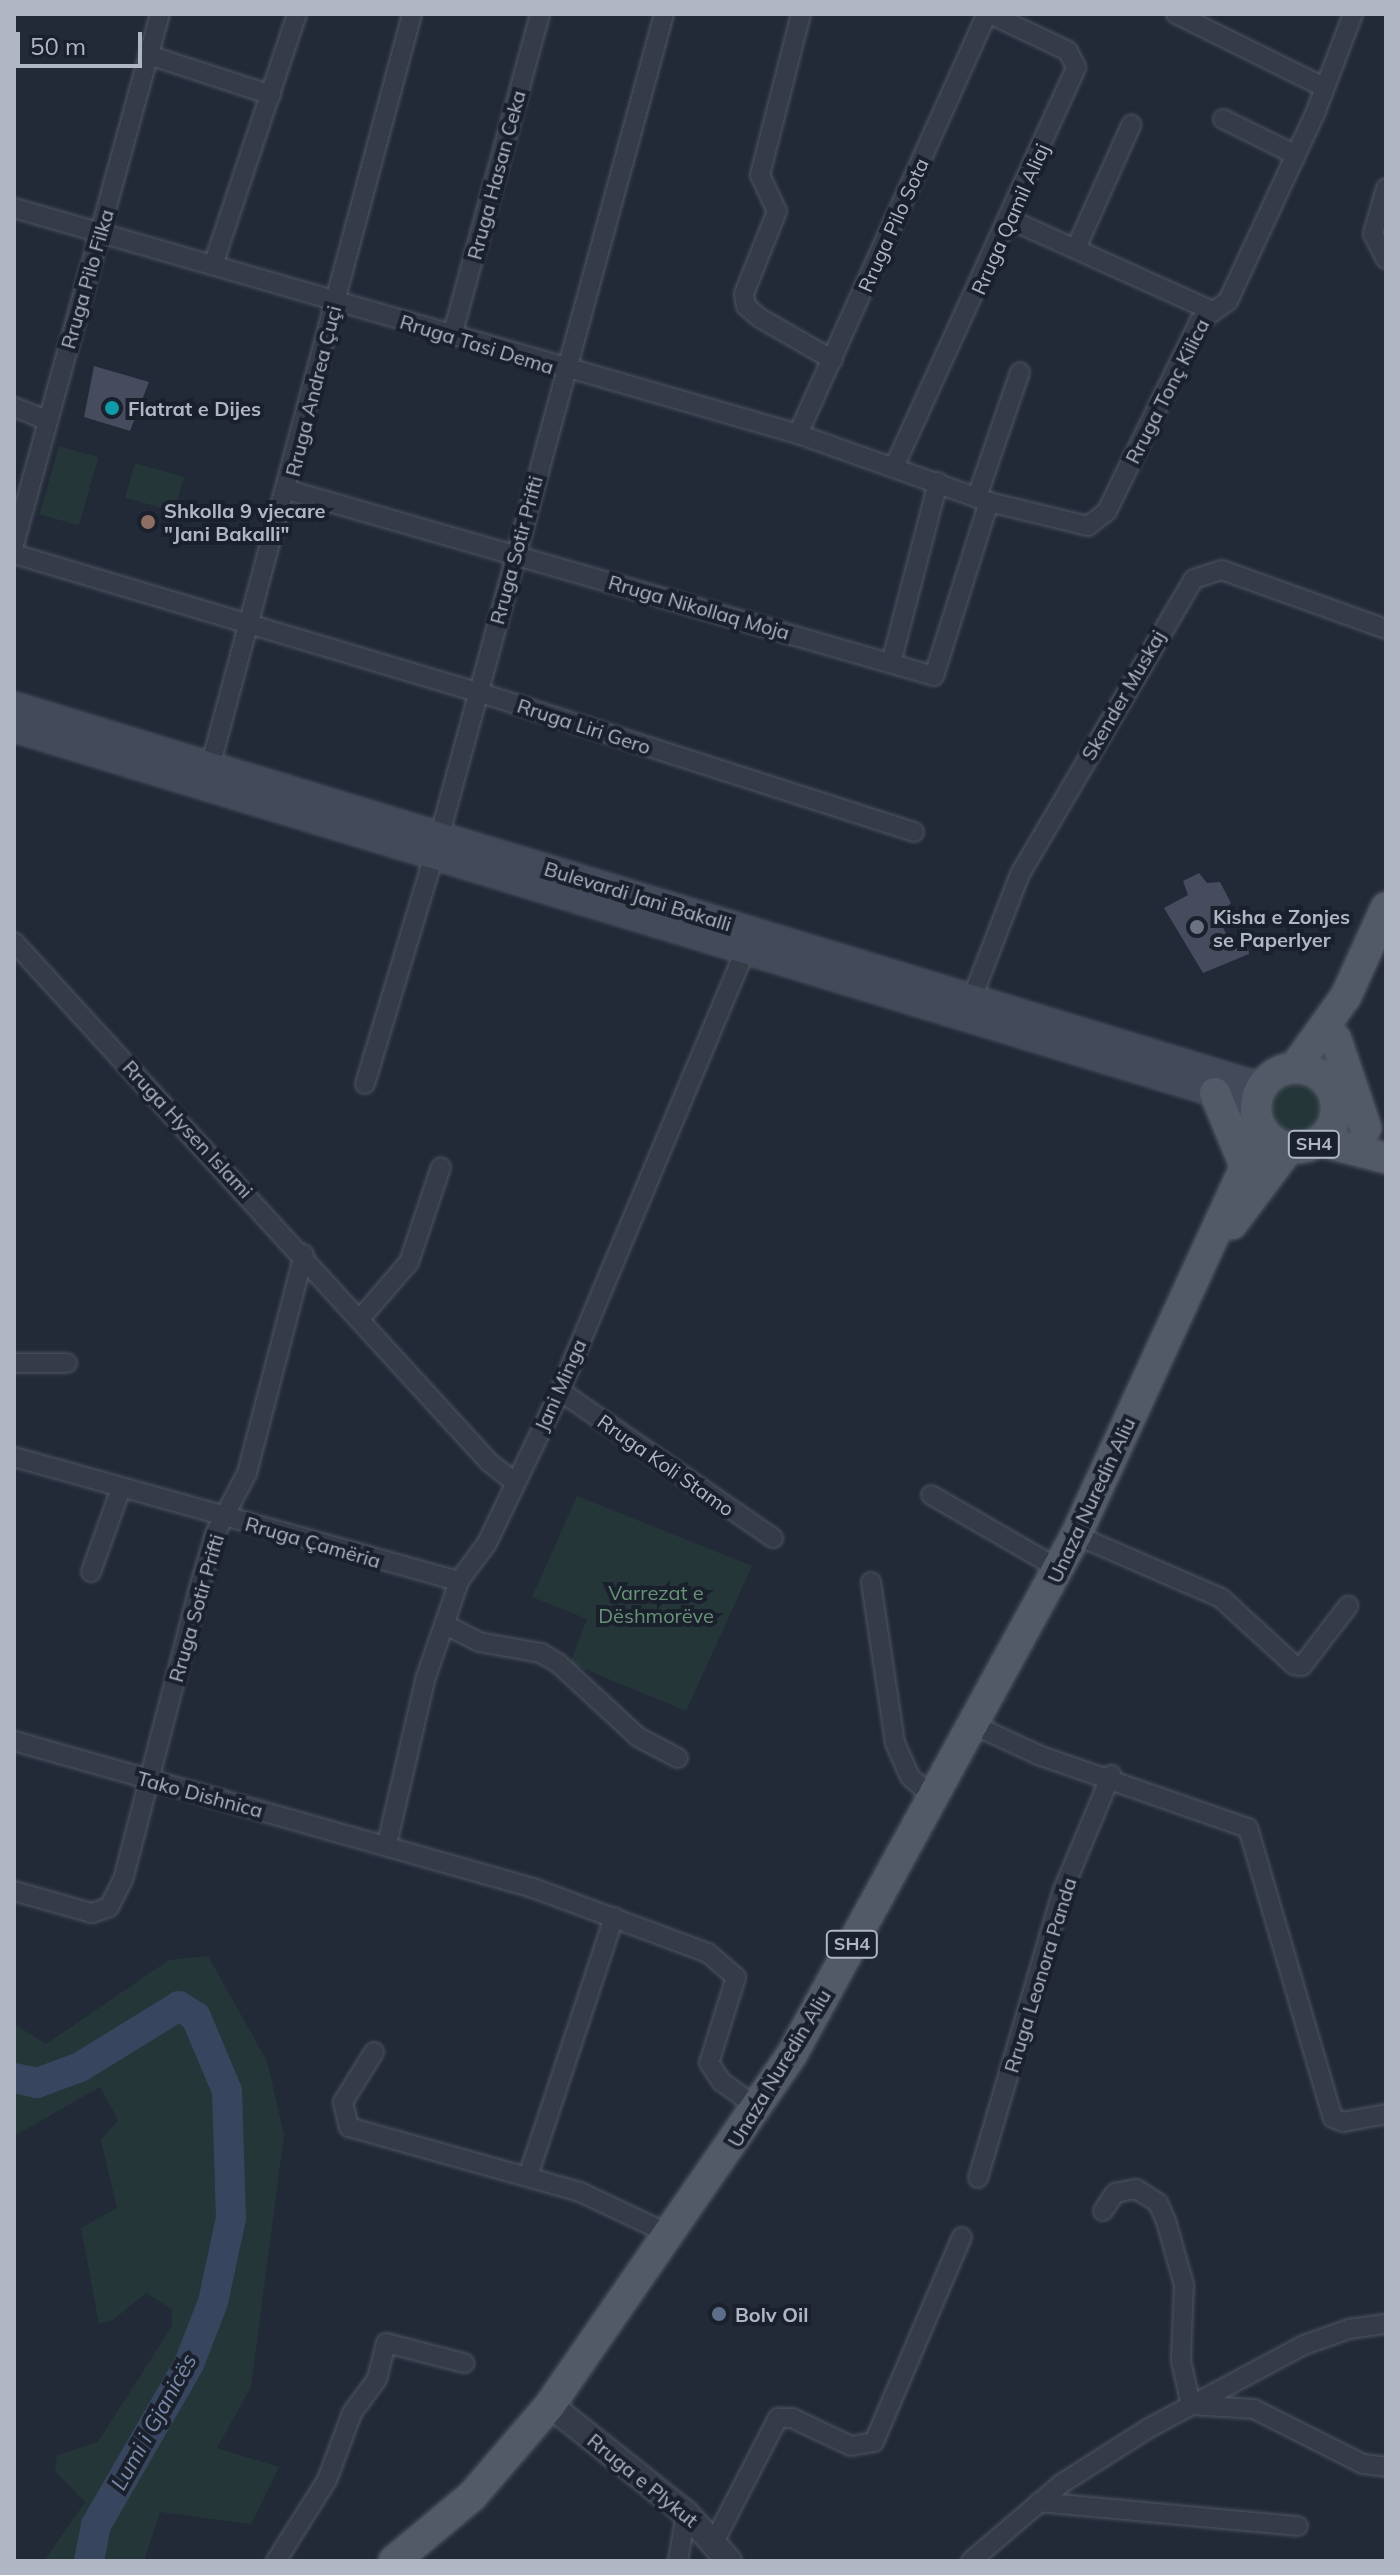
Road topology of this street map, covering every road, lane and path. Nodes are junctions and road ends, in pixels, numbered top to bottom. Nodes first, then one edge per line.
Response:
1 (160, 14) edge
2 (297, 14) edge
3 (412, 14) edge
4 (540, 14) edge
5 (664, 14) edge
6 (801, 14) edge
7 (988, 14) edge
8 (1176, 14) edge
9 (1353, 14) edge
10 (152, 56) junction
11 (1324, 87) junction
12 (271, 95) junction
13 (1223, 119) dead end
14 (1131, 125) dead end
15 (1296, 155) junction
16 (1386, 188) edge
17 (14, 208) edge
18 (1011, 220) junction
19 (98, 236) junction
20 (1077, 246) junction
21 (1386, 259) edge
22 (213, 265) junction
23 (336, 302) junction
24 (1210, 310) junction
25 (452, 336) junction
26 (833, 360) junction
27 (564, 370) junction
28 (1020, 372) dead end
29 (14, 407) edge
30 (47, 420) junction
31 (798, 434) junction
32 (895, 465) junction
33 (938, 482) junction
34 (288, 490) junction
35 (983, 499) junction
36 (14, 545) edge
37 (14, 554) edge
38 (515, 554) junction
39 (252, 622) junction
40 (1386, 629) edge
41 (891, 663) junction
42 (478, 692) junction
43 (14, 706) edge
44 (14, 728) edge
45 (210, 767) junction
46 (914, 832) dead end
47 (436, 846) junction
48 (1385, 912) edge
49 (749, 939) junction
50 (14, 942) edge
51 (1346, 996) junction
52 (972, 998) junction
53 (1336, 1039) junction
54 (1295, 1067) junction
55 (365, 1084) dead end
56 (1332, 1091) junction
57 (1215, 1093) junction
58 (1260, 1107) junction
59 (1376, 1136) edge
60 (1319, 1141) junction
61 (1289, 1148) junction
62 (1386, 1158) edge
63 (1245, 1166) junction
64 (441, 1167) dead end
65 (304, 1254) junction
66 (1207, 1258) junction
67 (360, 1319) junction
68 (14, 1363) edge
69 (67, 1363) dead end
70 (560, 1391) junction
71 (14, 1457) edge
72 (515, 1482) junction
73 (121, 1488) junction
74 (931, 1495) dead end
75 (225, 1517) junction
76 (1076, 1535) junction
77 (773, 1538) dead end
78 (1059, 1569) junction
79 (91, 1572) dead end
80 (459, 1581) junction
81 (871, 1582) dead end
82 (1348, 1606) dead end
83 (444, 1624) junction
84 (976, 1726) junction
85 (14, 1741) edge
86 (678, 1758) dead end
87 (1111, 1775) junction
88 (154, 1782) junction
89 (934, 1798) junction
90 (387, 1844) junction
91 (14, 1891) edge
92 (614, 1917) junction
93 (374, 2052) dead end
94 (758, 2108) junction
95 (1386, 2114) edge
96 (528, 2176) junction
97 (978, 2178) dead end
98 (1103, 2211) dead end
99 (671, 2235) junction
100 (962, 2237) dead end
101 (1386, 2324) edge
102 (464, 2363) dead end
103 (550, 2405) junction
104 (1191, 2405) junction
105 (1386, 2467) edge
106 (1039, 2502) junction
107 (686, 2513) junction
108 (1298, 2526) dead end
109 (422, 2550) edge
110 (721, 2551) edge
111 (276, 2561) edge
112 (394, 2561) edge
113 (678, 2561) edge
114 (971, 2561) edge

1 - 10 street, Rruga Pilo Filka
2 - 12 street
3 - 23 street, Rruga Andrea Çuçi
4 - 25 street, Rruga Hasan Ceka
5 - 27 street, Rruga Sotir Prifti
6 - 26 street
7 - 18 street, Rruga Qamil Aliaj
7 - 26 street, Rruga Pilo Sota
8 - 11 street
9 - 11 street, Rruga Tonç Kilica
10 - 12 street
10 - 19 street, Rruga Pilo Filka
11 - 15 street, Rruga Tonç Kilica
12 - 22 street
13 - 15 street
14 - 20 street
15 - 24 street, Rruga Tonç Kilica
16 - 21 street
17 - 19 street, Rruga Tasi Dema
18 - 20 street
18 - 32 street, Rruga Qamil Aliaj
19 - 22 street, Rruga Tasi Dema
19 - 30 street, Rruga Pilo Filka
20 - 24 street
22 - 23 street, Rruga Tasi Dema
23 - 25 street, Rruga Tasi Dema
23 - 34 street, Rruga Andrea Çuçi
24 - 35 street, Rruga Tonç Kilica
25 - 27 street, Rruga Tasi Dema
26 - 31 street, Rruga Pilo Sota
27 - 31 street, Rruga Tasi Dema
27 - 38 street, Rruga Sotir Prifti
28 - 35 street
29 - 30 street
30 - 36 street, Rruga Pilo Filka
31 - 32 street, Rruga Tasi Dema
32 - 33 street, Rruga Tasi Dema
33 - 35 street, Rruga Tasi Dema
33 - 41 street
34 - 38 street, Rruga Nikollaq Moja
34 - 39 street, Rruga Andrea Çuçi
35 - 41 street, Rruga Nikollaq Moja
37 - 39 street, Rruga Liri Gero
38 - 41 street, Rruga Nikollaq Moja
38 - 42 street, Rruga Sotir Prifti
39 - 42 street, Rruga Liri Gero
39 - 45 street, Rruga Andrea Çuçi
40 - 52 street, Skender Muskaj
42 - 46 street, Rruga Liri Gero
42 - 47 street, Rruga Sotir Prifti
43 - 45 main road, Bulevardi Jani Bakalli
44 - 47 main road, Bulevardi Jani Bakalli
45 - 47 main road, Bulevardi Jani Bakalli
47 - 49 main road, Bulevardi Jani Bakalli
47 - 55 street, Rruga Sotir Prifti
48 - 51 main road, SH4
49 - 52 main road, Bulevardi Jani Bakalli
49 - 57 main road, Bulevardi Jani Bakalli
49 - 70 street, Jani Minga
50 - 65 street, Rruga Hysen Islami
51 - 53 main road, SH4
51 - 54 main road, SH4
52 - 58 main road, Bulevardi Jani Bakalli
53 - 56 main road, SH4
53 - 59 main road
54 - 56 main road
54 - 58 main road, SH4
56 - 59 main road
56 - 60 main road, SH4
57 - 58 main road, Bulevardi Jani Bakalli
57 - 63 main road
58 - 61 main road, SH4
58 - 63 main road, Unaza Nuredin Aliu / SH4
60 - 61 main road, SH4
60 - 62 main road
61 - 66 main road, Unaza Nuredin Aliu / SH4
63 - 66 main road, Unaza Nuredin Aliu / SH4
64 - 67 street
65 - 67 street, Rruga Hysen Islami
65 - 75 street, Rruga Sotir Prifti
66 - 76 main road, Unaza Nuredin Aliu / SH4
67 - 72 street, Rruga Hysen Islami
68 - 69 street
70 - 72 street, Jani Minga
70 - 77 street, Rruga Koli Stamo
71 - 73 street, Rruga Çamëria
72 - 80 street, Jani Minga
73 - 75 street, Rruga Çamëria
73 - 79 street
74 - 78 street
75 - 80 street, Rruga Çamëria
75 - 88 street, Rruga Sotir Prifti
76 - 78 main road, Unaza Nuredin Aliu / SH4
76 - 82 street
78 - 84 main road, Unaza Nuredin Aliu / SH4
80 - 83 street, Jani Minga
81 - 89 street
83 - 86 street
83 - 90 street, Jani Minga
84 - 87 street
84 - 89 main road, Unaza Nuredin Aliu / SH4
85 - 88 street, Tako Dishnica
87 - 95 street
87 - 97 street, Rruga Leonora Panda
88 - 90 street, Tako Dishnica
88 - 91 street, Rruga Sotir Prifti
89 - 94 main road, Unaza Nuredin Aliu / SH4
90 - 92 street, Tako Dishnica
92 - 94 street, Tako Dishnica
92 - 96 street
93 - 96 street
94 - 99 main road, Unaza Nuredin Aliu / SH4
96 - 99 street
98 - 104 street
99 - 103 main road, Unaza Nuredin Aliu / SH4
100 - 110 street
101 - 104 street
102 - 111 street
103 - 107 street, Rruga e Plykut
103 - 109 main road, Unaza Nuredin Aliu / SH4
104 - 105 street
104 - 106 street
106 - 108 street
106 - 114 street
107 - 110 street, Rruga e Plykut
107 - 113 street
109 - 112 main road, Unaza Nuredin Aliu / SH4

